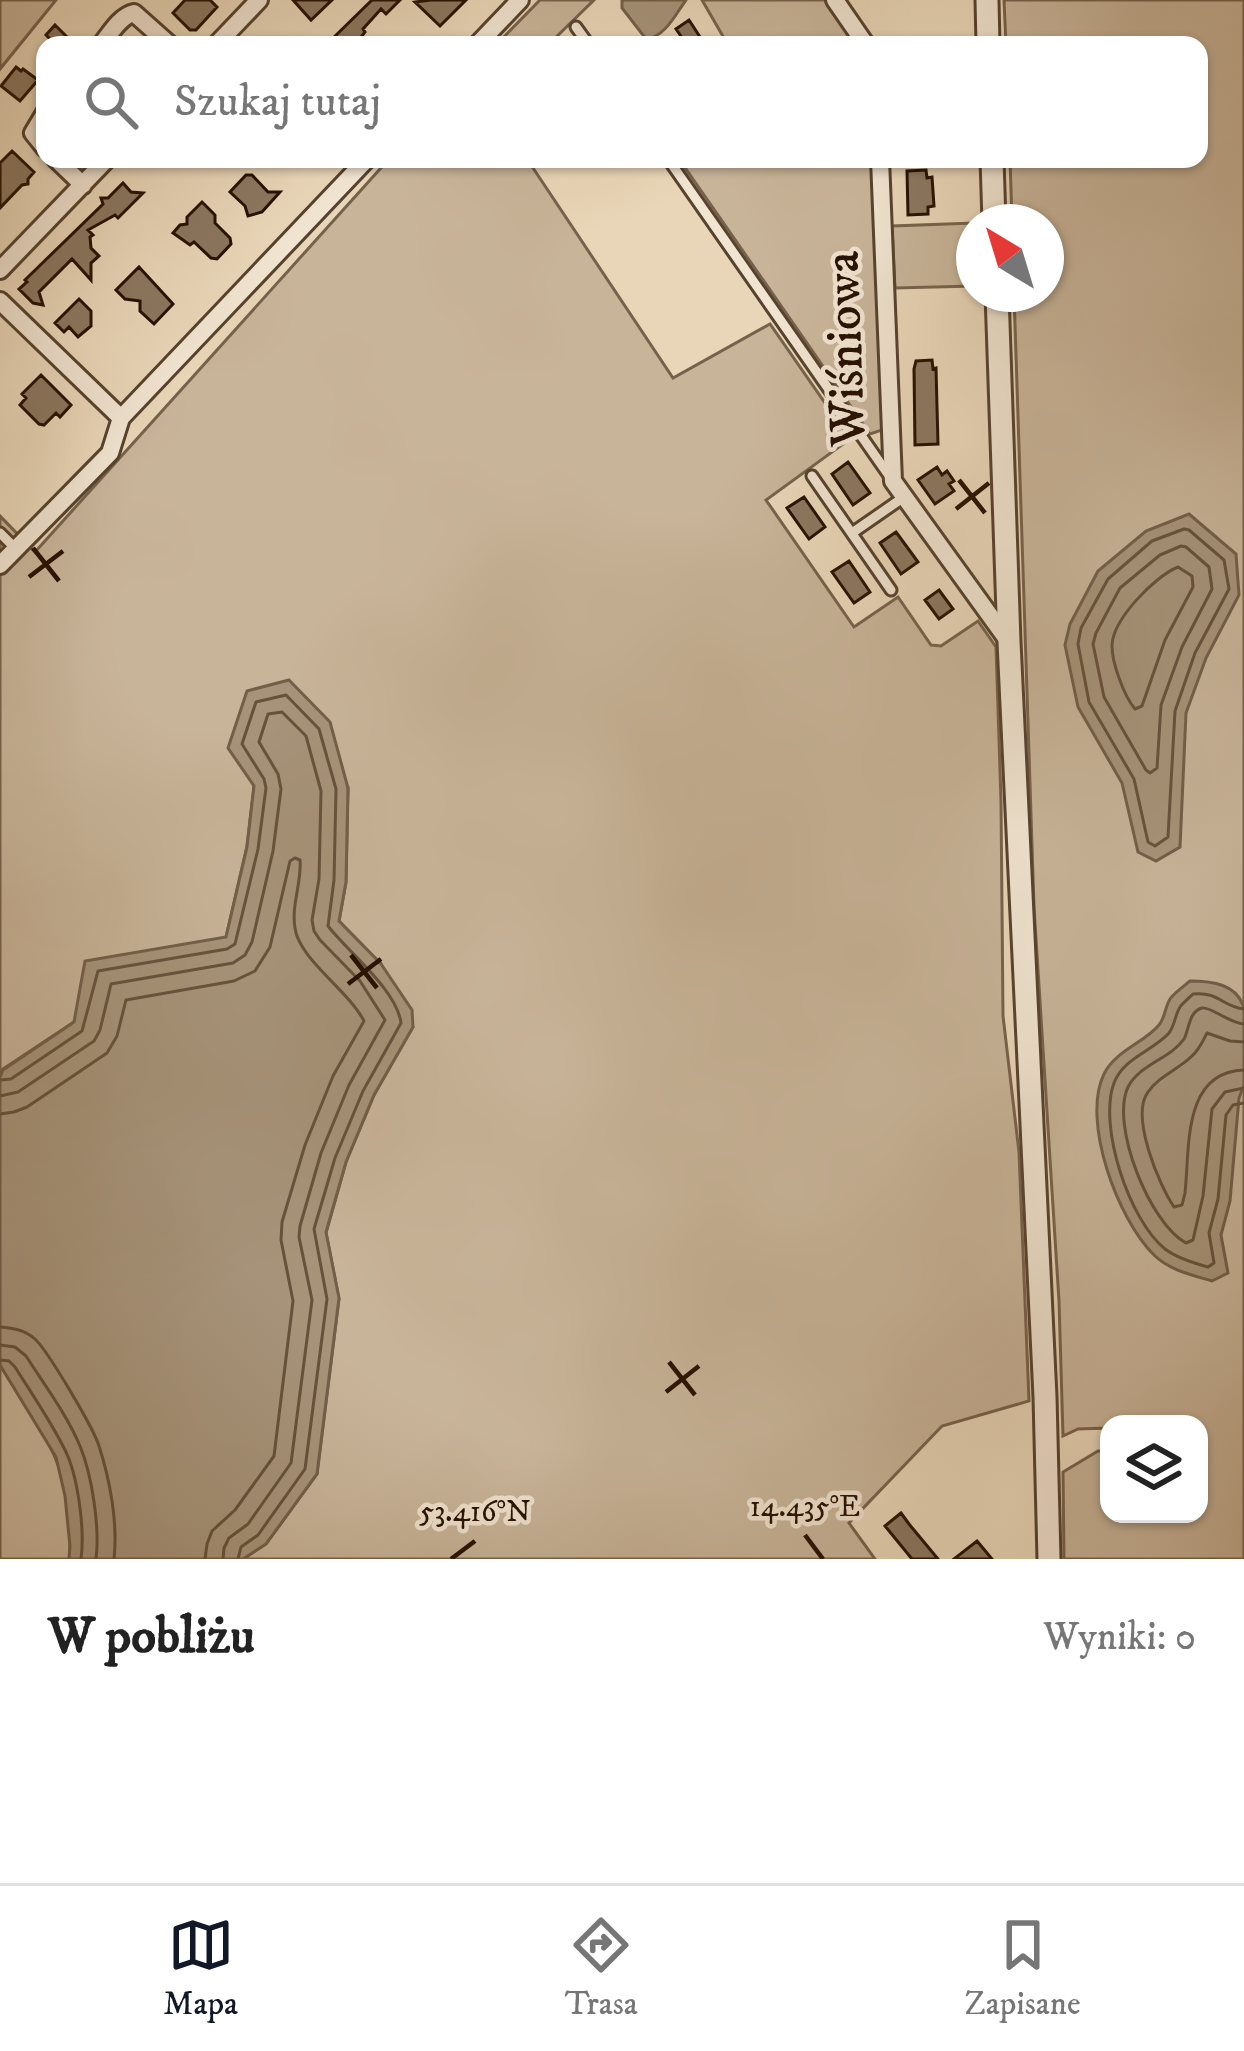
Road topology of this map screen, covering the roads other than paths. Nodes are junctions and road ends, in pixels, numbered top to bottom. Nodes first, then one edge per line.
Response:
1 (259, 0) edge
2 (520, 0) edge
3 (835, 0) edge
4 (987, 0) edge
5 (576, 27) dead end
6 (108, 36) edge
7 (160, 36) edge
8 (225, 36) edge
9 (486, 36) edge
10 (582, 36) edge
11 (860, 36) edge
12 (988, 36) edge
13 (65, 168) edge
14 (98, 168) edge
15 (358, 168) edge
16 (674, 168) edge
17 (880, 168) edge
18 (992, 168) edge
19 (82, 184) junction
20 (993, 204) edge
21 (0, 270) edge
22 (0, 301) edge
23 (998, 312) edge
24 (121, 418) junction
25 (812, 476) dead end
26 (893, 481) junction
27 (904, 497) junction
28 (0, 533) edge
29 (852, 533) junction
30 (16, 549) junction
31 (0, 565) edge
32 (891, 590) dead end
33 (1009, 642) junction
34 (1049, 1559) edge

1 - 8 street
2 - 9 street
3 - 11 street
4 - 12 street
5 - 10 lane
6 - 7 street
13 - 19 street
14 - 19 street
15 - 24 street
16 - 26 lane
17 - 26 street, Wiśniowa
18 - 20 street
19 - 21 street
22 - 24 street
23 - 33 street
24 - 30 street
25 - 29 lane
26 - 27 street, Wiśniowa
27 - 29 lane
27 - 33 street, Wiśniowa
28 - 30 lane
29 - 32 lane
30 - 31 street
33 - 34 street

